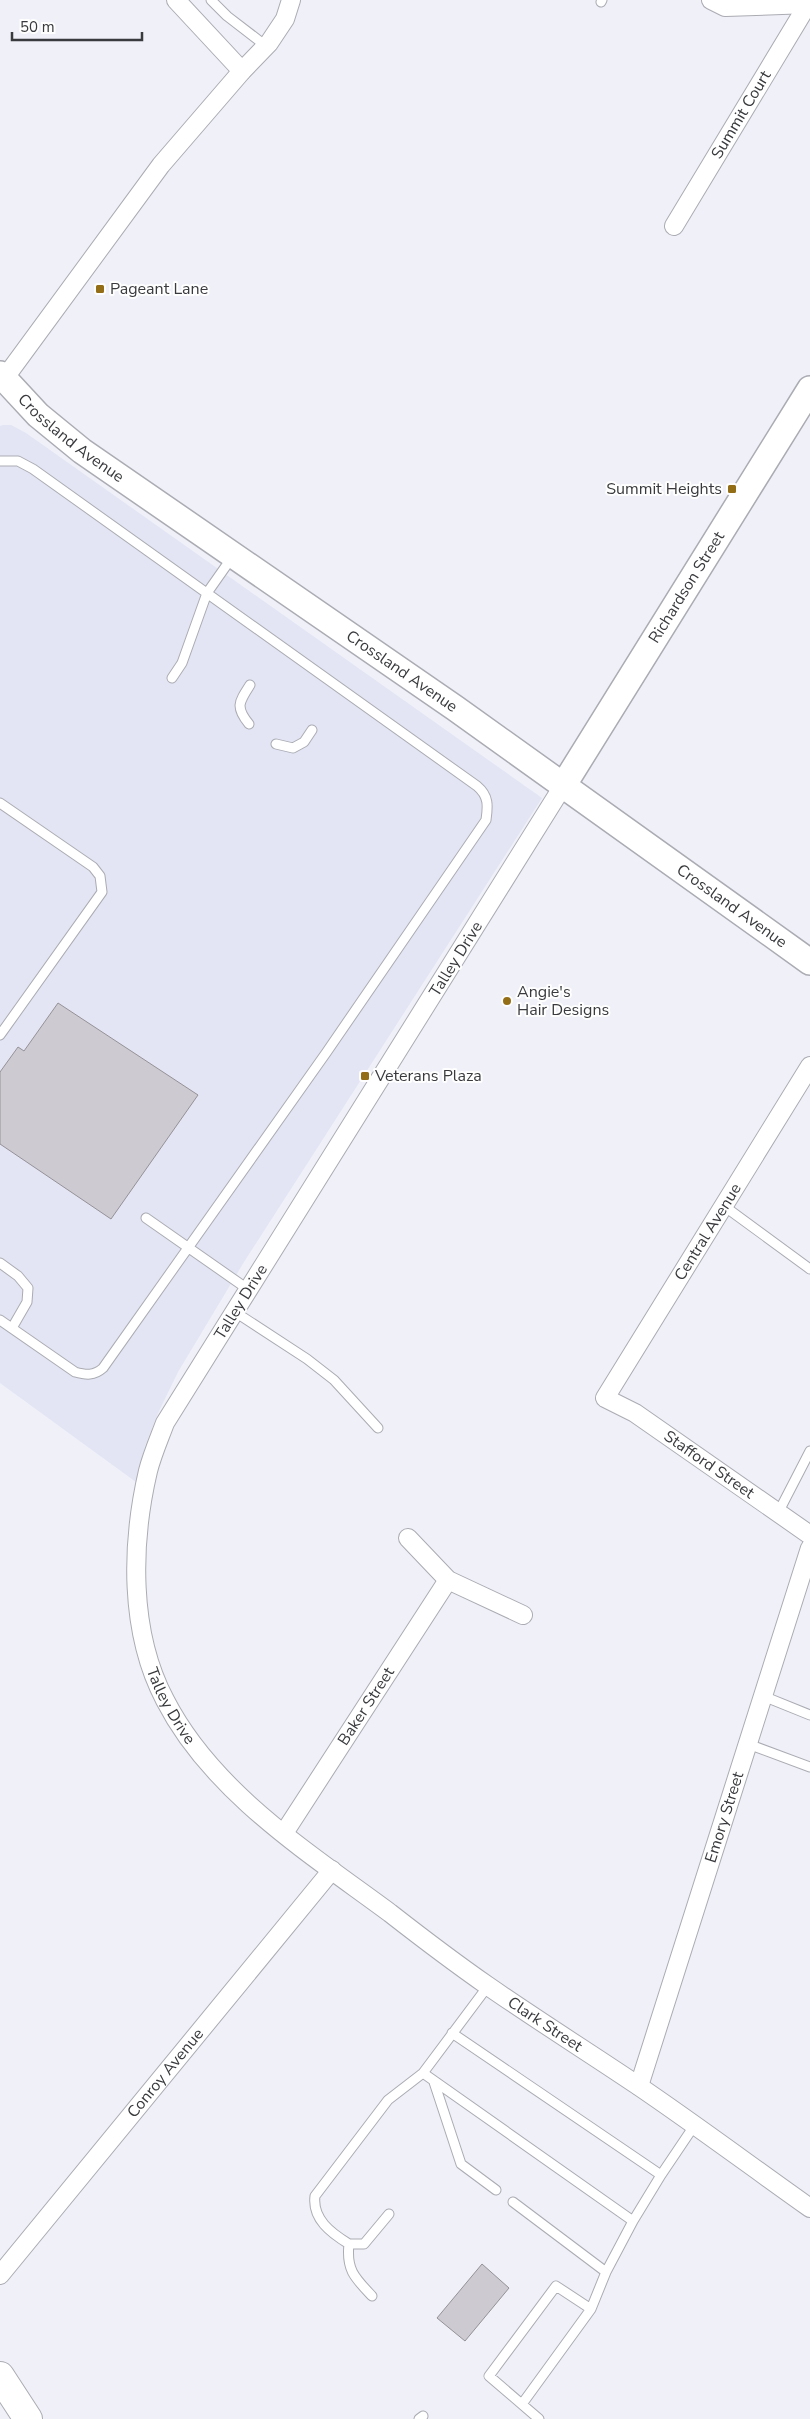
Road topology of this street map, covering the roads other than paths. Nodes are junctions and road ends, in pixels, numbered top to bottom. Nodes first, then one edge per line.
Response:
1 (176, 0) edge
2 (210, 0) edge
3 (291, 0) edge
4 (711, 0) edge
5 (809, 4) edge
6 (266, 46) junction
7 (242, 71) junction
8 (674, 226) dead end
9 (1, 379) edge
10 (810, 390) edge
11 (0, 461) edge
12 (233, 556) junction
13 (207, 593) junction
14 (172, 678) dead end
15 (250, 685) dead end
16 (249, 724) dead end
17 (312, 730) dead end
18 (276, 744) dead end
19 (564, 786) junction
20 (0, 803) edge
21 (810, 962) edge
22 (0, 1035) edge
23 (810, 1066) edge
24 (724, 1206) junction
25 (146, 1218) dead end
26 (189, 1247) junction
27 (0, 1263) edge
28 (810, 1269) edge
29 (249, 1290) junction
30 (234, 1312) junction
31 (0, 1320) edge
32 (12, 1328) junction
33 (606, 1398) joint
34 (378, 1428) dead end
35 (810, 1451) edge
36 (778, 1513) junction
37 (810, 1535) edge
38 (408, 1538) dead end
39 (810, 1548) edge
40 (448, 1580) junction
41 (523, 1615) dead end
42 (763, 1696) junction
43 (810, 1715) edge
44 (748, 1744) junction
45 (810, 1767) edge
46 (284, 1833) junction
47 (332, 1870) junction
48 (488, 1986) junction
49 (452, 2033) junction
50 (423, 2073) junction
51 (434, 2082) junction
52 (639, 2086) junction
53 (694, 2126) junction
54 (661, 2174) junction
55 (496, 2190) dead end
56 (513, 2202) dead end
57 (810, 2208) edge
58 (389, 2214) dead end
59 (633, 2221) junction
60 (349, 2244) junction
61 (606, 2272) junction
62 (0, 2275) edge
63 (372, 2296) dead end
64 (591, 2309) junction
65 (0, 2376) edge
66 (522, 2404) junction
67 (28, 2419) edge
68 (539, 2419) edge

1 - 7 street
2 - 6 lane
3 - 6 street
4 - 5 street
5 - 8 street, Summit Court
6 - 7 street
7 - 9 street
9 - 12 main road, Crossland Avenue
10 - 19 main road, Richardson Street
11 - 13 lane
12 - 13 lane
12 - 19 main road, Crossland Avenue
13 - 14 lane
13 - 26 lane
15 - 16 lane
17 - 18 lane
19 - 21 main road, Crossland Avenue
19 - 29 street, Talley Drive
20 - 22 lane
23 - 24 street, Central Avenue
24 - 28 lane
24 - 33 street, Central Avenue
25 - 26 lane
26 - 29 lane
26 - 32 lane
27 - 32 lane
29 - 30 street, Talley Drive
30 - 34 lane
30 - 46 street, Talley Drive
31 - 32 lane
33 - 36 street, Stafford Street
35 - 36 lane
36 - 37 street, Stafford Street
38 - 40 street
39 - 42 street, Emory Street
40 - 41 street
40 - 46 street, Baker Street
42 - 43 lane
42 - 44 street, Emory Street
44 - 45 lane
44 - 52 street, Emory Street
46 - 47 street, Clark Street
47 - 48 street, Clark Street
47 - 62 street, Conroy Avenue
48 - 49 lane
48 - 52 street, Clark Street
49 - 50 lane
49 - 54 lane
50 - 51 lane
50 - 60 lane
51 - 55 lane
51 - 59 lane
52 - 53 street, Clark Street
53 - 54 lane
53 - 57 street, Clark Street
54 - 59 lane
56 - 61 lane
58 - 60 lane
59 - 61 lane
60 - 63 lane
61 - 64 lane
64 - 66 lane
64 - 66 lane
65 - 67 main road
66 - 68 lane

